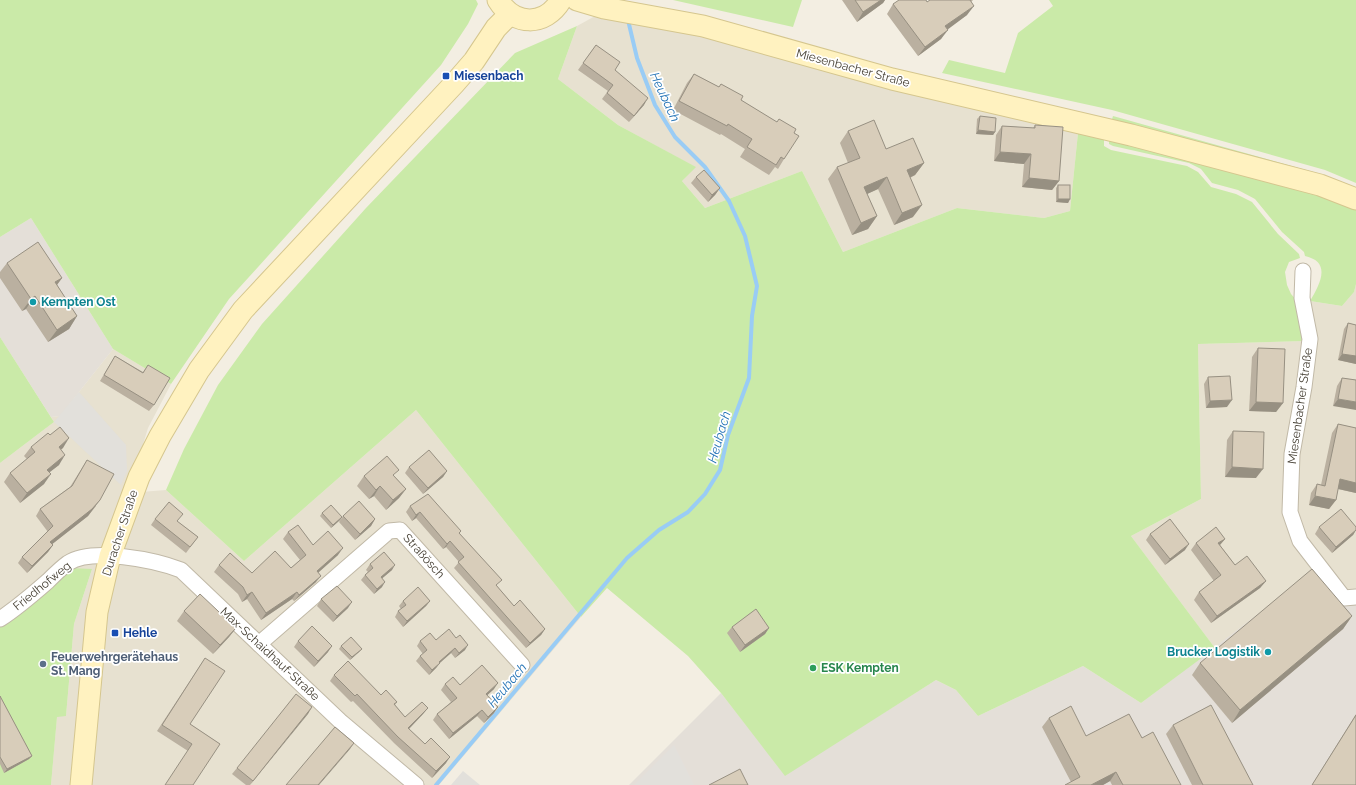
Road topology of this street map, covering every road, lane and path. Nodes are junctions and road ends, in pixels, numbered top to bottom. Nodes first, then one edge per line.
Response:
1 (561, 0) edge
2 (577, 0) edge
3 (504, 7) edge
4 (1356, 200) edge
5 (1303, 271) dead end
6 (109, 562) junction
7 (1350, 597) edge
8 (0, 619) edge
9 (259, 644) junction
10 (522, 665) dead end
11 (81, 785) edge
12 (416, 785) edge

1 - 3 main road
2 - 4 main road, Miesenbacher Straße
3 - 6 main road, Duracher Straße
5 - 7 street, Miesenbacher Straße
6 - 8 street, Friedhofweg
6 - 9 street, Max-Schaidhauf-Straße
6 - 11 main road, Duracher Straße
9 - 10 street, Straßösch
9 - 12 street, Max-Schaidhauf-Straße

